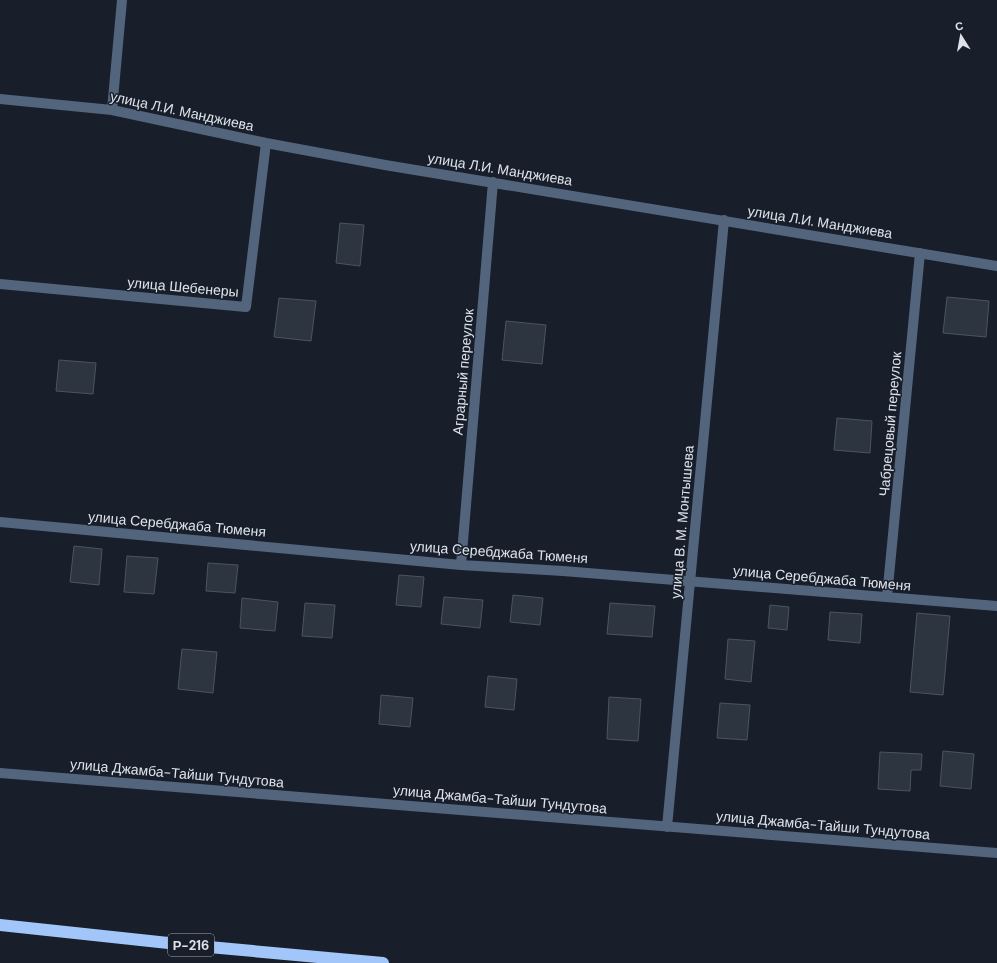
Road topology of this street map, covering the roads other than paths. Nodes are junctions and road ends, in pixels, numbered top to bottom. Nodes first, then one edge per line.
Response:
1 (122, 0) edge
2 (0, 99) edge
3 (112, 110) junction
4 (266, 143) junction
5 (493, 182) junction
6 (724, 220) junction
7 (920, 253) junction
8 (997, 266) edge
9 (0, 284) edge
10 (0, 522) edge
11 (461, 565) junction
12 (691, 582) junction
13 (888, 597) junction
14 (997, 606) edge
15 (0, 773) edge
16 (667, 827) junction
17 (997, 853) edge
18 (0, 925) edge
19 (383, 963) edge

1 - 3 street
2 - 3 street, улица Л.И. Манджиева
3 - 4 street, улица Л.И. Манджиева
4 - 5 street, улица Л.И. Манджиева
4 - 9 street, улица Шебенеры
5 - 6 street, улица Л.И. Манджиева
5 - 11 street, Аграрный переулок
6 - 7 street, улица Л.И. Манджиева
6 - 12 street, улица В. М. Монтышева
7 - 8 street, улица Л.И. Манджиева
7 - 13 street, Чабрецовый переулок
10 - 11 street, улица Серебджаба Тюменя
11 - 12 street, улица Серебджаба Тюменя
12 - 13 street, улица Серебджаба Тюменя
12 - 16 street, улица В. М. Монтышева
13 - 14 street, улица Серебджаба Тюменя
15 - 16 street, улица Джамба-Тайши Тундутова
16 - 17 street, улица Джамба-Тайши Тундутова
18 - 19 highway, Р-216

